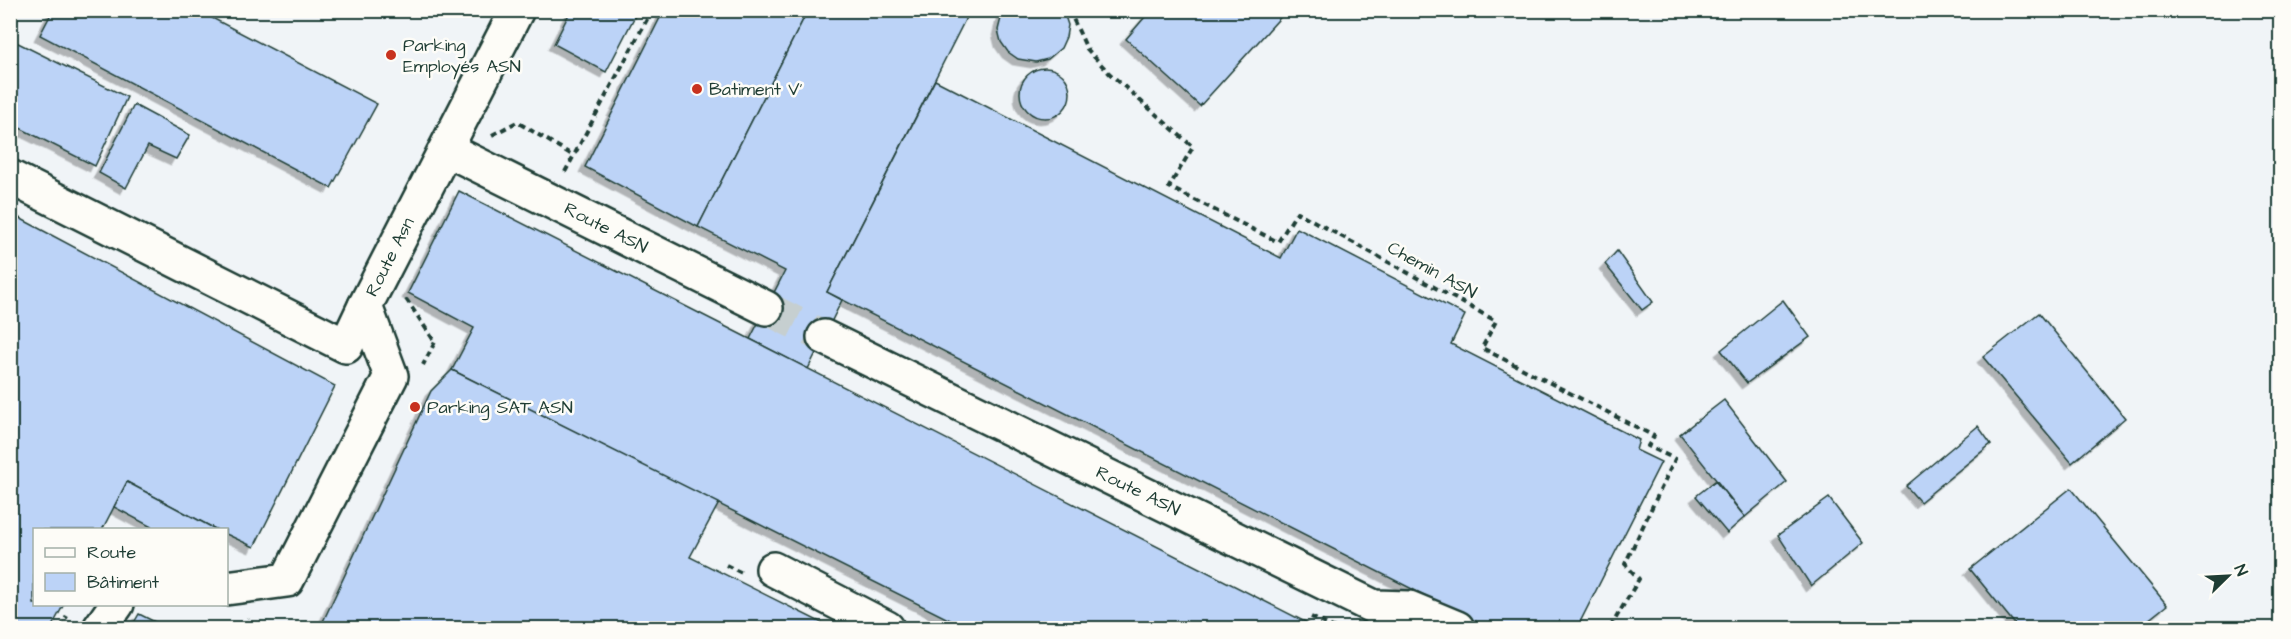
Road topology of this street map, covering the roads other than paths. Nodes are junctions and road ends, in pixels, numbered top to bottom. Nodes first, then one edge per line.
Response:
1 (517, 10) edge
2 (446, 149) junction
3 (10, 177) edge
4 (365, 306) junction
5 (766, 308) tunnel mouth
6 (824, 337) tunnel mouth
7 (773, 569) dead end
8 (228, 588) edge
9 (116, 606) edge
10 (100, 628) edge
11 (887, 628) edge
12 (1457, 628) edge

1 - 2 lane, Route Asn
2 - 4 lane, Route Asn
2 - 5 lane, Route ASN
3 - 4 lane
4 - 8 lane, Route Asn
6 - 12 lane, Route ASN
7 - 11 lane
9 - 10 lane

